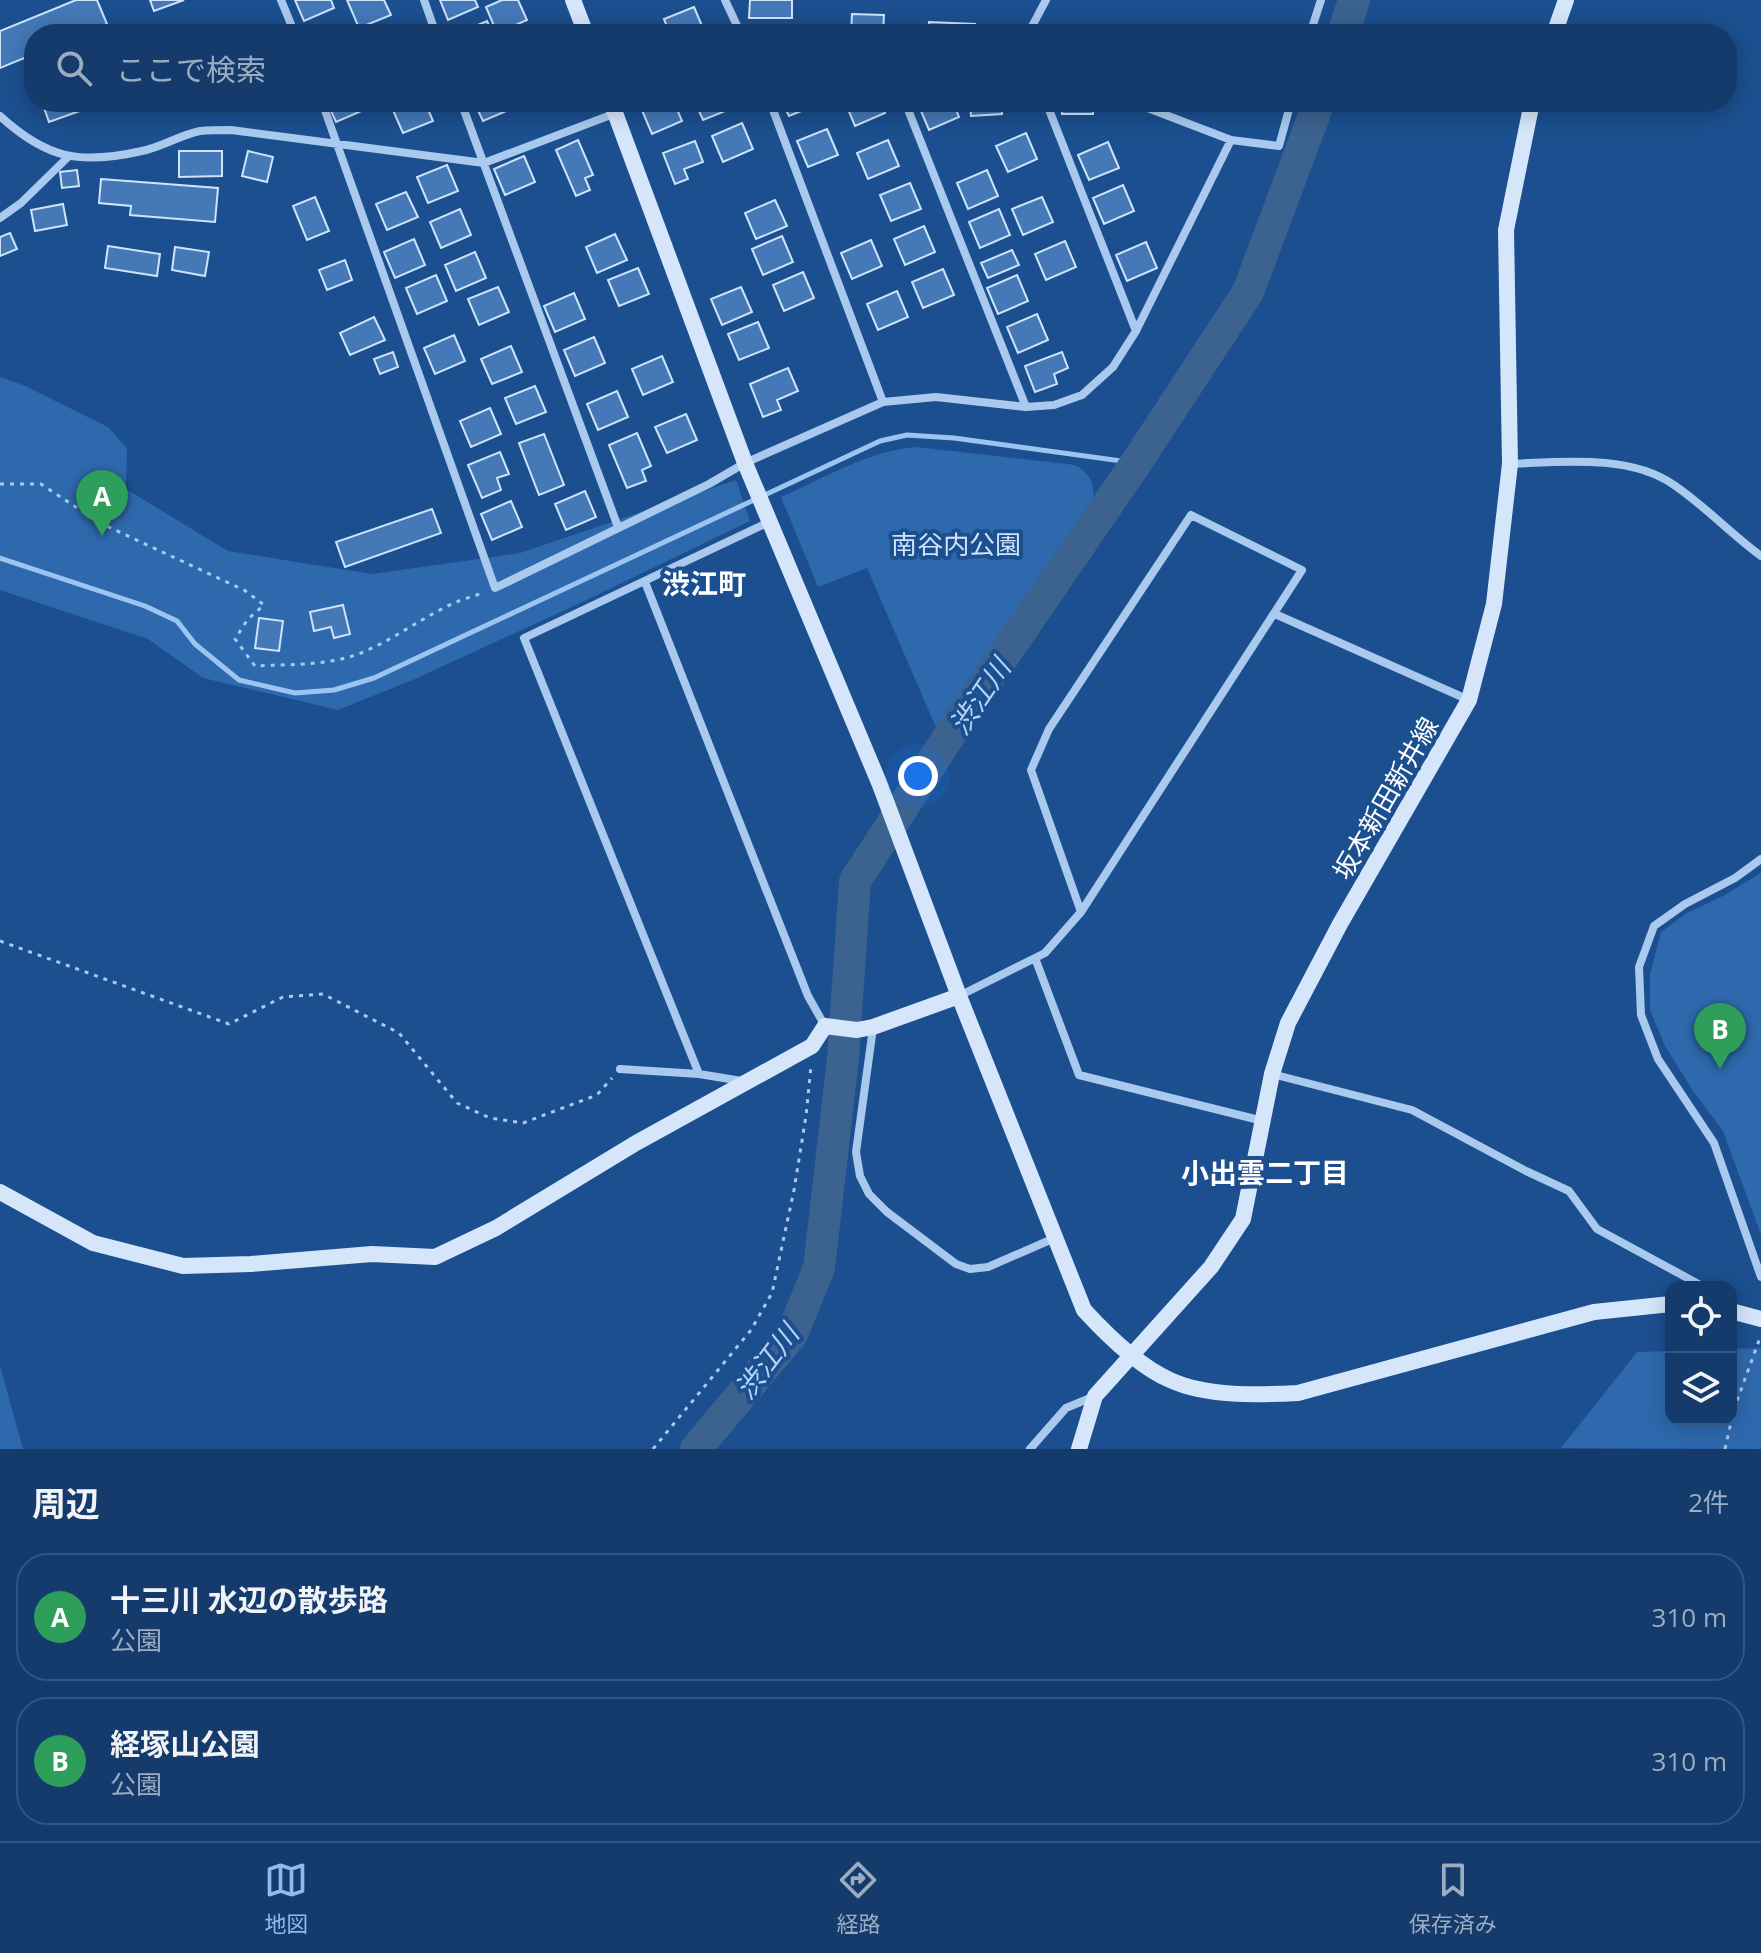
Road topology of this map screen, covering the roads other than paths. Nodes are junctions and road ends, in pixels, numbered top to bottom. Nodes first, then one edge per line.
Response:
1 (281, 0) edge
2 (424, 0) edge
3 (573, 0) edge
4 (725, 0) edge
5 (1046, 0) edge
6 (1321, 0) edge
7 (1566, 0) edge
8 (291, 24) edge
9 (432, 24) edge
10 (582, 24) edge
11 (736, 24) edge
12 (1033, 24) edge
13 (1313, 24) edge
14 (1558, 24) edge
15 (326, 112) edge
16 (465, 112) edge
17 (604, 112) edge
18 (620, 112) edge
19 (774, 112) edge
20 (909, 112) edge
21 (1050, 112) edge
22 (1158, 112) edge
23 (1288, 112) edge
24 (1530, 112) edge
25 (0, 116) edge
26 (1231, 140) junction
27 (339, 145) junction
28 (67, 158) junction
29 (484, 163) junction
30 (0, 218) edge
31 (1136, 331) junction
32 (883, 402) junction
33 (1026, 407) junction
34 (1510, 464) junction
35 (749, 470) junction
36 (770, 517) junction
37 (618, 527) junction
38 (1761, 556) edge
39 (645, 582) junction
40 (1275, 614) junction
41 (1469, 700) junction
42 (1761, 859) edge
43 (1081, 912) junction
44 (1035, 958) junction
45 (959, 996) junction
46 (825, 1026) junction
47 (865, 1028) junction
48 (620, 1069) road end
49 (699, 1074) junction
50 (1272, 1074) junction
51 (745, 1081) junction
52 (1263, 1121) junction
53 (0, 1192) edge
54 (1057, 1237) junction
55 (1761, 1277) edge
56 (1693, 1281) edge
57 (1737, 1304) edge
58 (1665, 1305) edge
59 (1737, 1312) edge
60 (1761, 1318) edge
61 (1131, 1355) junction
62 (1095, 1396) junction
63 (1030, 1449) edge
64 (1079, 1449) edge

1 - 8 street
2 - 9 street
3 - 10 street
4 - 11 street
5 - 12 street
6 - 13 street
7 - 14 street
15 - 27 street
16 - 29 street
17 - 29 street
18 - 35 street
19 - 32 street
20 - 33 street
21 - 31 street
22 - 26 street
23 - 26 street
24 - 34 street, 坂本新田新井線
25 - 28 street
26 - 31 street
27 - 28 street
27 - 29 street
27 - 37 street
28 - 30 street
29 - 37 street
31 - 33 street
32 - 33 street
32 - 35 street
34 - 38 street
34 - 41 street, 坂本新田新井線
35 - 36 street
35 - 37 street
36 - 39 street
36 - 45 street
39 - 46 street
39 - 49 street
40 - 41 street
40 - 43 street
40 - 43 street
41 - 50 street, 坂本新田新井線
42 - 55 street
43 - 44 street
44 - 45 street
44 - 52 street
45 - 47 street
45 - 54 street
46 - 47 street
46 - 51 street
47 - 54 street
48 - 49 street
49 - 51 street
50 - 52 street, 坂本新田新井線
50 - 56 street
51 - 53 street
52 - 61 street, 坂本新田新井線
54 - 61 street
57 - 60 street
58 - 61 street
59 - 60 street
61 - 62 street, 坂本新田新井線
62 - 63 street
62 - 64 street, 坂本新田新井線

